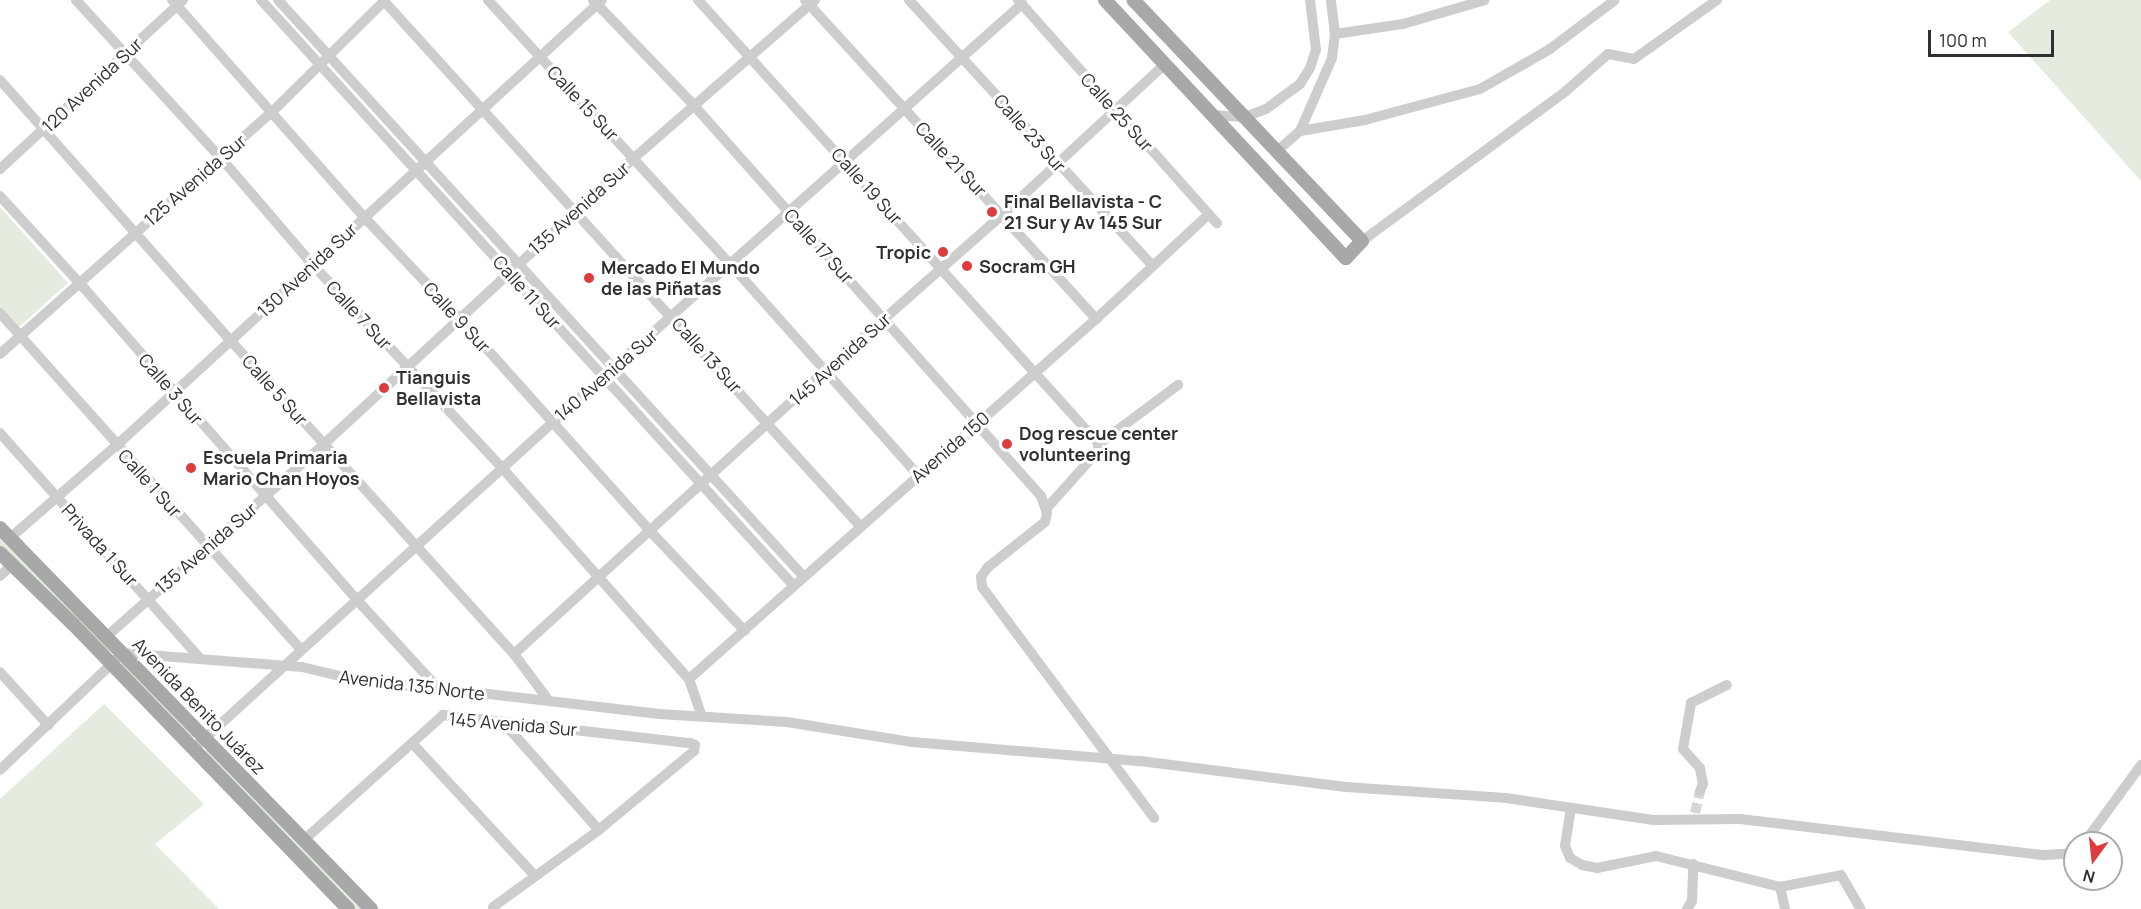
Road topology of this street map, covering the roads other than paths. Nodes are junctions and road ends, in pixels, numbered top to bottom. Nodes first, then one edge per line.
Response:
1 (76, 0) edge
2 (261, 0) edge
3 (278, 0) edge
4 (384, 0) edge
5 (488, 0) edge
6 (698, 0) edge
7 (909, 0) edge
8 (1105, 0) edge
9 (1133, 0) edge
10 (1310, 0) edge
11 (1331, 0) edge
12 (1485, 0) edge
13 (1616, 0) edge
14 (1717, 0) edge
15 (598, 1) edge
16 (178, 2) edge
17 (810, 2) edge
18 (1020, 2) edge
19 (1335, 34) junction
20 (126, 53) junction
21 (330, 56) junction
22 (540, 57) junction
23 (751, 57) junction
24 (963, 58) junction
25 (321, 64) junction
26 (1165, 64) junction
27 (0, 80) edge
28 (694, 107) junction
29 (905, 109) junction
30 (482, 110) junction
31 (1116, 110) junction
32 (273, 111) junction
33 (1214, 115) junction
34 (1245, 117) junction
35 (43, 129) junction
36 (1300, 131) junction
37 (1277, 151) junction
38 (220, 158) junction
39 (634, 158) junction
40 (424, 162) junction
41 (845, 162) junction
42 (1056, 163) junction
43 (0, 169) edge
44 (415, 170) junction
45 (0, 196) edge
46 (576, 211) junction
47 (789, 213) junction
48 (1209, 214) junction
49 (1002, 215) junction
50 (364, 217) junction
51 (1217, 223) dead end
52 (136, 232) junction
53 (1362, 241) junction
54 (313, 265) junction
55 (731, 265) junction
56 (1152, 265) junction
57 (513, 268) junction
58 (942, 268) junction
59 (79, 282) junction
60 (0, 313) edge
61 (673, 317) junction
62 (885, 318) junction
63 (460, 319) junction
64 (1096, 319) junction
65 (20, 336) junction
66 (231, 341) junction
67 (0, 354) edge
68 (408, 366) junction
69 (613, 368) junction
70 (825, 371) junction
71 (1036, 371) junction
72 (603, 376) junction
73 (1178, 385) dead end
74 (174, 393) junction
75 (553, 422) junction
76 (768, 423) junction
77 (979, 423) junction
78 (0, 433) edge
79 (324, 444) junction
80 (1099, 444) junction
81 (117, 446) junction
82 (503, 469) junction
83 (918, 475) junction
84 (705, 479) junction
85 (267, 495) junction
86 (56, 497) junction
87 (1046, 508) junction
88 (860, 526) junction
89 (0, 528) edge
90 (649, 530) junction
91 (10, 538) junction
92 (208, 547) junction
93 (416, 547) junction
94 (0, 553) edge
95 (12, 565) junction
96 (0, 576) edge
97 (803, 576) junction
98 (599, 579) junction
99 (793, 585) junction
100 (149, 598) junction
101 (357, 600) junction
102 (745, 631) junction
103 (106, 637) junction
104 (301, 650) junction
105 (123, 653) junction
106 (514, 654) junction
107 (200, 658) junction
108 (284, 665) junction
109 (112, 666) junction
110 (0, 672) edge
111 (689, 679) junction
112 (1727, 684) dead end
113 (438, 688) junction
114 (549, 701) junction
115 (702, 717) junction
116 (503, 722) junction
117 (48, 725) junction
118 (205, 739) junction
119 (412, 743) junction
120 (193, 749) junction
121 (1107, 758) junction
122 (2141, 765) edge
123 (0, 770) edge
124 (1700, 791) tunnel mouth
125 (1571, 808) junction
126 (1154, 818) dead end
127 (599, 830) junction
128 (2093, 831) edge
129 (305, 840) junction
130 (2063, 854) edge
131 (1694, 864) junction
132 (535, 876) junction
133 (1780, 887) junction
134 (493, 907) dead end
135 (348, 909) edge
136 (372, 909) edge
137 (1687, 909) edge
138 (1785, 909) edge
139 (1862, 909) edge

1 - 20 street, Calle 7 Sur
2 - 25 street, Calle 11 Sur
3 - 21 street, Calle 11 Sur
4 - 21 street, 125 Avenida Sur
4 - 30 street, Calle 13 Sur
5 - 22 street, Calle 15 Sur
6 - 23 street, Calle 19 Sur
7 - 24 street, Calle 23 Sur
8 - 26 main road
9 - 34 main road
10 - 34 street
11 - 19 street
12 - 19 street
13 - 36 street
14 - 53 street
15 - 22 street, 130 Avenida Sur
15 - 28 street, Calle 17 Sur
16 - 20 street, 120 Avenida Sur
16 - 32 street, Calle 9 Sur
17 - 23 street, 135 Avenida Sur
17 - 29 street, Calle 21 Sur
18 - 24 street, 140 Avenida Sur
18 - 31 street, Calle 25 Sur
19 - 36 street
20 - 35 street, 120 Avenida Sur
20 - 38 street, Calle 7 Sur
21 - 25 street, 125 Avenida Sur
21 - 40 street, Calle 11 Sur
22 - 30 street, 130 Avenida Sur
22 - 39 street, Calle 15 Sur
23 - 28 street, 135 Avenida Sur
23 - 41 street, Calle 19 Sur
24 - 29 street, 140 Avenida Sur
24 - 42 street, Calle 23 Sur
25 - 32 street, 125 Avenida Sur
25 - 44 street, Calle 11 Sur
26 - 31 street, 145 Avenida Sur
26 - 33 main road
27 - 35 street, Calle 5 Sur
28 - 39 street, 135 Avenida Sur
28 - 47 street, Calle 17 Sur
29 - 41 street, 140 Avenida Sur
29 - 49 street, Calle 21 Sur
30 - 40 street, 130 Avenida Sur
30 - 46 street, Calle 13 Sur
31 - 42 street, 145 Avenida Sur
31 - 48 street, Calle 25 Sur
32 - 38 street, 125 Avenida Sur
32 - 50 street, Calle 9 Sur
33 - 34 street
33 - 53 main road
34 - 37 main road
35 - 43 street, 120 Avenida Sur
35 - 52 street, Calle 5 Sur
36 - 37 street
37 - 53 main road
38 - 52 street, 125 Avenida Sur
38 - 54 street, Calle 7 Sur
39 - 46 street, 135 Avenida Sur
39 - 55 street, Calle 15 Sur
40 - 44 street, 130 Avenida Sur
40 - 57 street, Calle 11 Sur
41 - 47 street, 140 Avenida Sur
41 - 58 street, Calle 19 Sur
42 - 49 street, 145 Avenida Sur
42 - 56 street, Calle 23 Sur
44 - 50 street, 130 Avenida Sur
44 - 57 street, Calle 11 Sur
45 - 59 street, Calle 3 Sur
46 - 57 street, 135 Avenida Sur
46 - 61 street, Calle 13 Sur
47 - 55 street, 140 Avenida Sur
47 - 62 street, Calle 17 Sur
48 - 51 street, Calle 25 Sur
48 - 56 street, Avenida 150
49 - 58 street, 145 Avenida Sur
49 - 64 street, Calle 21 Sur
50 - 54 street, 130 Avenida Sur
50 - 63 street, Calle 9 Sur
52 - 59 street, 125 Avenida Sur
52 - 66 street, Calle 5 Sur
54 - 66 street, 130 Avenida Sur
54 - 68 street, Calle 7 Sur
55 - 61 street, 140 Avenida Sur
55 - 70 street, Calle 15 Sur
56 - 64 street, Avenida 150
57 - 63 street, 135 Avenida Sur
57 - 69 street, Calle 11 Sur
57 - 72 street, Calle 11 Sur
58 - 62 street, 145 Avenida Sur
58 - 71 street, Calle 19 Sur
59 - 65 street, 125 Avenida Sur
59 - 74 street, Calle 3 Sur
60 - 65 street, Calle 1 Sur
61 - 69 street, 140 Avenida Sur
61 - 76 street, Calle 13 Sur
62 - 70 street, 145 Avenida Sur
62 - 77 street, Calle 17 Sur
63 - 68 street, 135 Avenida Sur
63 - 75 street, Calle 9 Sur
64 - 71 street, Avenida 150
65 - 67 street, 125 Avenida Sur
65 - 81 street, Calle 1 Sur
66 - 74 street, 130 Avenida Sur
66 - 79 street, Calle 5 Sur
68 - 79 street, 135 Avenida Sur
68 - 82 street, Calle 7 Sur
69 - 72 street, 140 Avenida Sur
69 - 84 street, Calle 11 Sur
70 - 76 street, 145 Avenida Sur
70 - 83 street, Calle 15 Sur
71 - 77 street, Avenida 150
71 - 80 street
72 - 75 street, 140 Avenida Sur
72 - 84 street, Calle 11 Sur
73 - 80 street
74 - 81 street, 130 Avenida Sur
74 - 85 street, Calle 3 Sur
75 - 82 street, 140 Avenida Sur
75 - 90 street, Calle 9 Sur
76 - 84 street, 145 Avenida Sur
76 - 88 street, Calle 13 Sur
77 - 83 street, Avenida 150
77 - 87 street, Calle 17 Sur
78 - 86 street, Privada 1 Sur
79 - 85 street, 135 Avenida Sur
79 - 93 street, Calle 5 Sur
80 - 87 street
81 - 86 street, 130 Avenida Sur
81 - 92 street, Calle 1 Sur
82 - 93 street, 140 Avenida Sur
82 - 98 street, Calle 7 Sur
83 - 88 street, Avenida 150
84 - 90 street, 145 Avenida Sur
84 - 97 street, Calle 11 Sur
84 - 99 street, Calle 11 Sur
85 - 92 street, 135 Avenida Sur
85 - 101 street, Calle 3 Sur
86 - 91 street, 130 Avenida Sur
86 - 100 street, Privada 1 Sur
87 - 121 street
88 - 97 street, Avenida 150
89 - 91 main road, Avenida Benito Juárez
90 - 98 street, 145 Avenida Sur
90 - 102 street, Calle 9 Sur
91 - 103 main road, Avenida Benito Juárez
92 - 100 street, 135 Avenida Sur
92 - 104 street, Calle 1 Sur
93 - 101 street, 140 Avenida Sur
93 - 106 street, Calle 5 Sur
94 - 95 main road, Avenida Benito Juárez
95 - 96 street
95 - 109 main road, Avenida Benito Juárez
97 - 99 street, Avenida 150
98 - 106 street, 145 Avenida Sur
98 - 111 street, Calle 7 Sur
99 - 102 street, Avenida 150
100 - 103 street, 135 Avenida Sur
100 - 107 street, Privada 1 Sur
101 - 104 street, 140 Avenida Sur
101 - 113 street, Calle 3 Sur
102 - 111 street, Avenida 150
103 - 105 main road, Avenida Benito Juárez
104 - 108 street, 140 Avenida Sur
105 - 107 street, Avenida 135 Norte
105 - 109 street
105 - 118 main road, Avenida Benito Juárez
106 - 114 street, Calle 5 Sur
107 - 108 street, Avenida 135 Norte
108 - 113 street, Avenida 135 Norte
108 - 118 street, 140 Avenida Sur
109 - 117 street
109 - 120 main road, Avenida Benito Juárez
110 - 117 street
111 - 115 street, Calle 7 Sur
112 - 124 street
113 - 114 street, Avenida 135 Norte
114 - 115 street, Avenida 135 Norte
115 - 121 street, Avenida 135 Norte
116 - 119 street, 145 Avenida Sur
116 - 127 street
116 - 127 street, 145 Avenida Sur
117 - 123 street
118 - 120 street, 140 Avenida Sur
118 - 129 main road, Avenida Benito Juárez
119 - 129 street, 145 Avenida Sur
119 - 132 street
120 - 135 main road, Avenida Benito Juárez
121 - 125 street, Avenida 135 Norte
121 - 126 street
122 - 128 street
125 - 130 street, Avenida 135 Norte
125 - 131 street
127 - 132 street
129 - 136 main road, Avenida Benito Juárez
131 - 133 street
131 - 137 street
132 - 134 street
133 - 138 street
133 - 139 street

